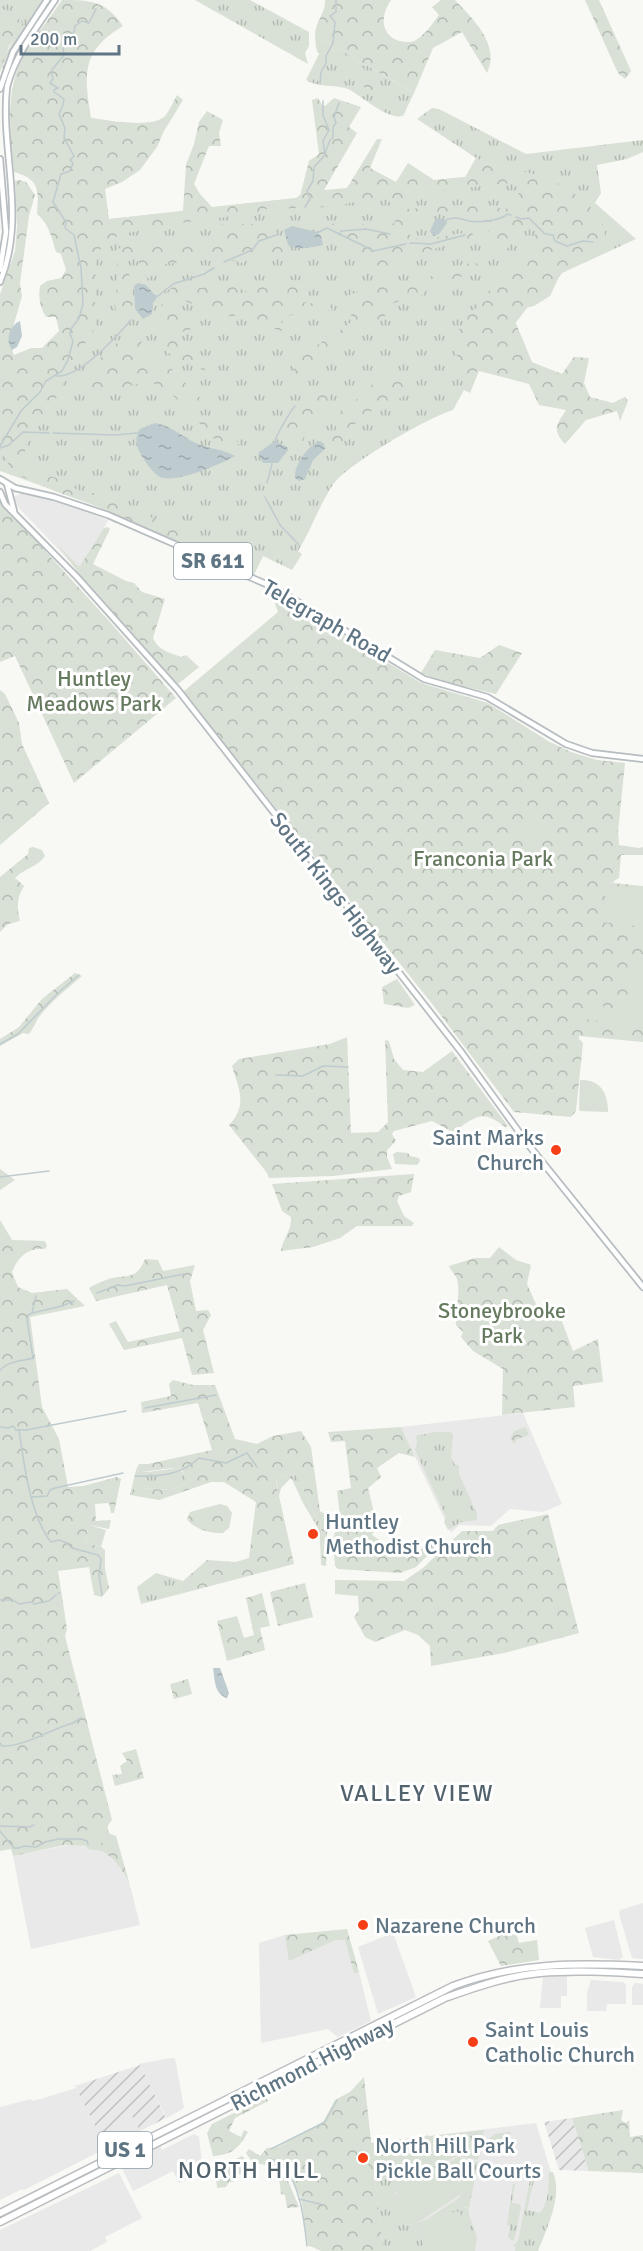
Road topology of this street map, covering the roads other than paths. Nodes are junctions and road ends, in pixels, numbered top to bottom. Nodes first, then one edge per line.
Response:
1 (47, 0) edge
2 (55, 0) edge
3 (0, 89) edge
4 (0, 138) edge
5 (0, 159) edge
6 (8, 178) junction
7 (0, 270) edge
8 (0, 282) edge
9 (0, 481) edge
10 (7, 484) junction
11 (0, 492) edge
12 (14, 511) junction
13 (643, 759) edge
14 (643, 1287) edge
15 (643, 1966) edge
16 (643, 1974) edge
17 (0, 2213) edge
18 (0, 2222) edge

1 - 3 main road
2 - 6 main road
4 - 6 main road
5 - 7 main road
6 - 8 main road
9 - 10 main road, Telegraph Road / SR 611
10 - 11 main road, South Kings Highway
10 - 12 main road, South Kings Highway
10 - 13 main road, Telegraph Road / SR 611
11 - 12 main road, South Kings Highway
12 - 14 main road, South Kings Highway
15 - 17 highway, Richmond Highway / US 1
16 - 18 highway, Richmond Highway / US 1

